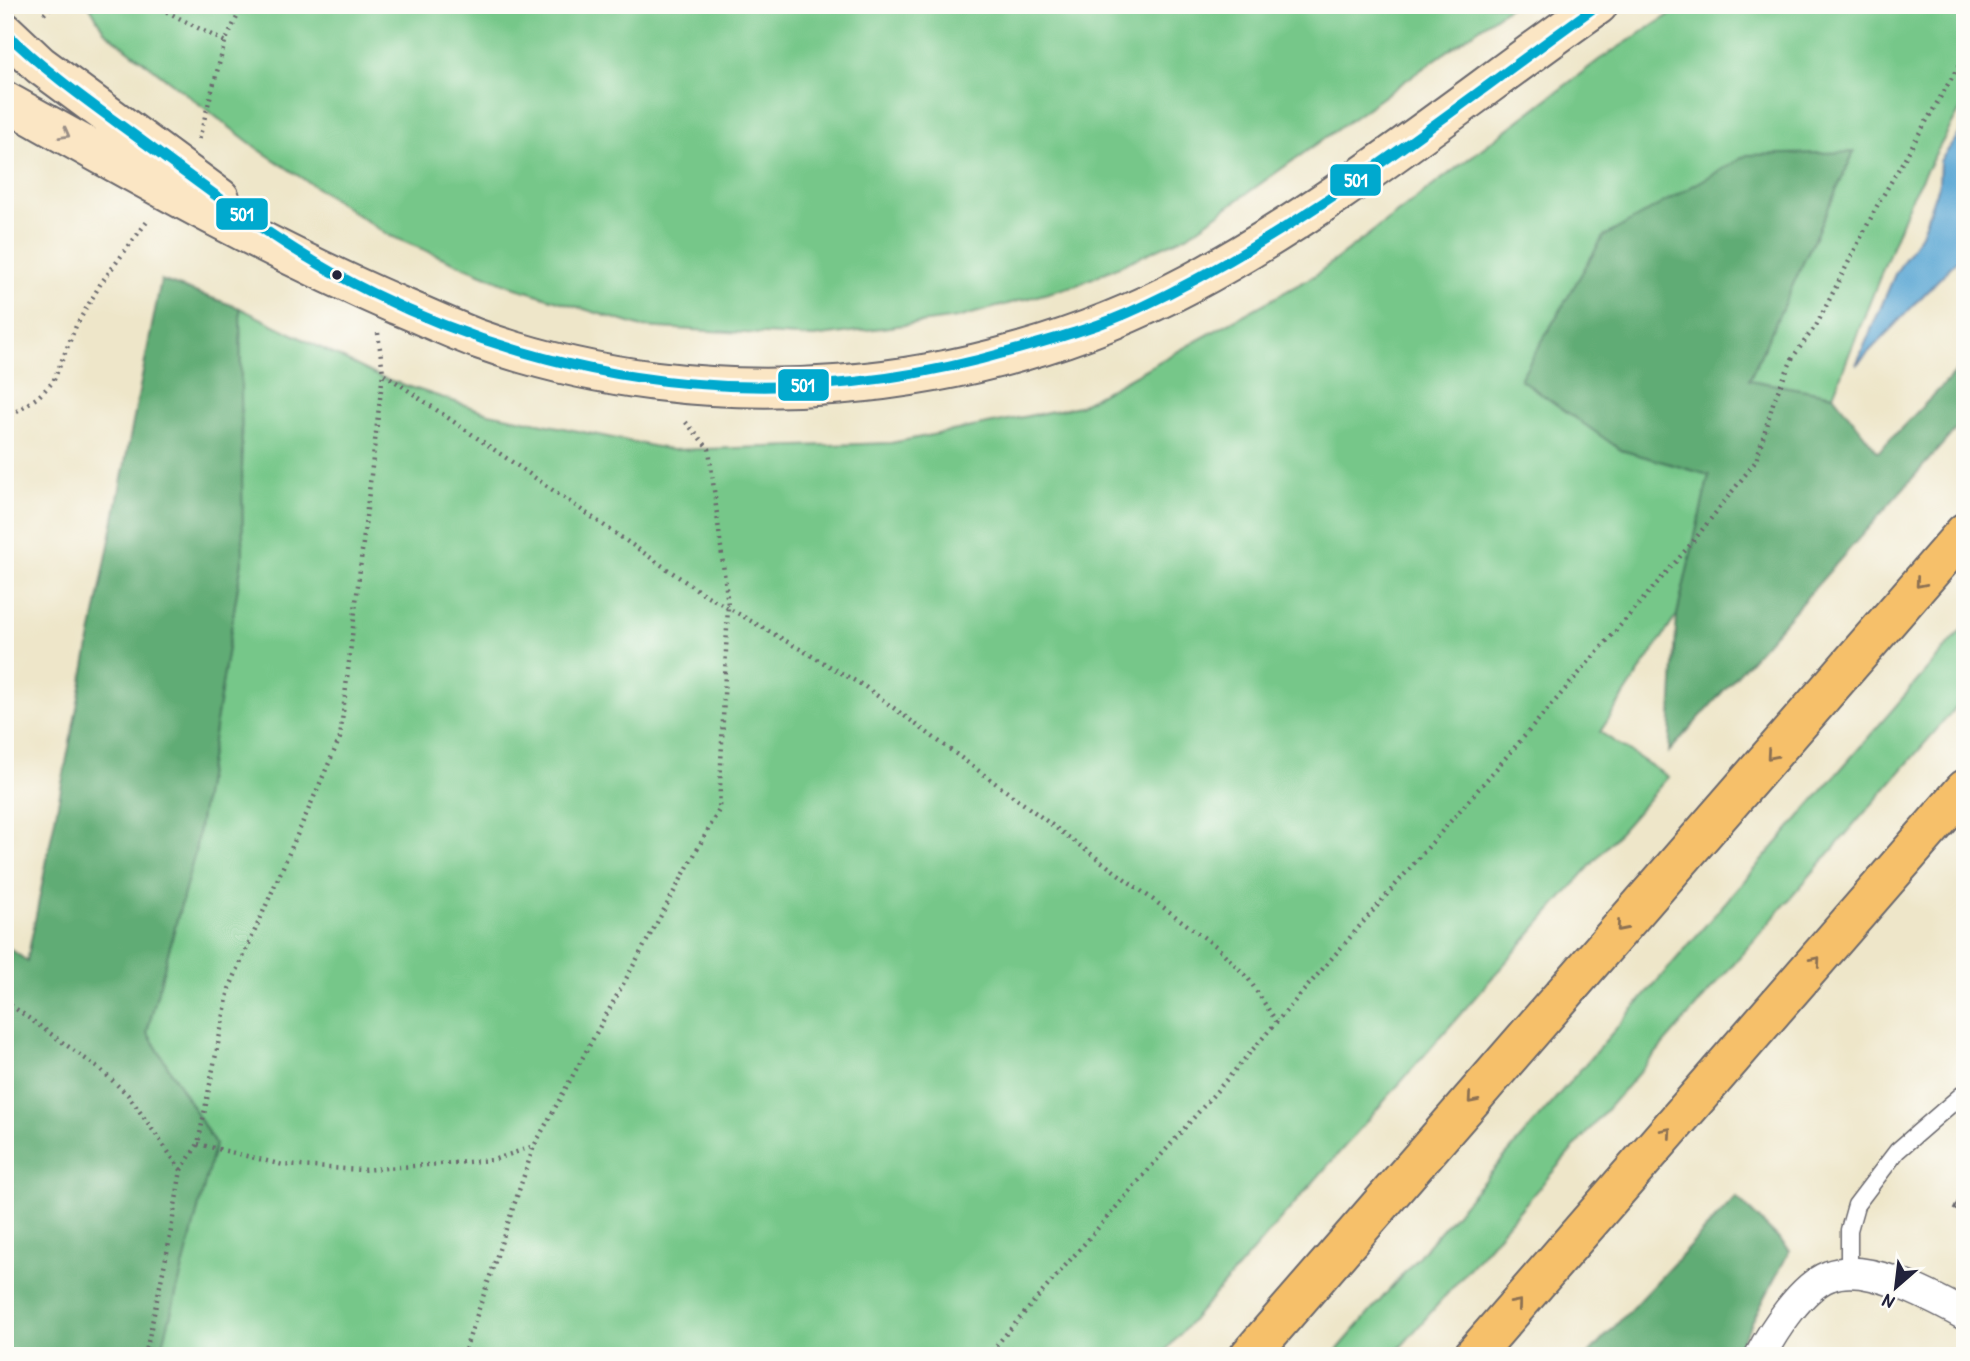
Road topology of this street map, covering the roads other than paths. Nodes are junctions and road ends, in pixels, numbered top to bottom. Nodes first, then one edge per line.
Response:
1 (1598, 5) edge
2 (5, 32) edge
3 (5, 101) edge
4 (373, 294) junction
5 (1965, 532) edge
6 (1965, 789) edge
7 (1965, 1092) edge
8 (1838, 1274) junction
9 (1965, 1315) edge
10 (1249, 1356) edge
11 (1473, 1356) edge
12 (1760, 1356) edge

1 - 4 main road
2 - 4 main road
3 -> 4 main road
5 -> 10 highway
11 -> 6 highway
7 - 8 lane
8 - 9 street
8 - 12 street

